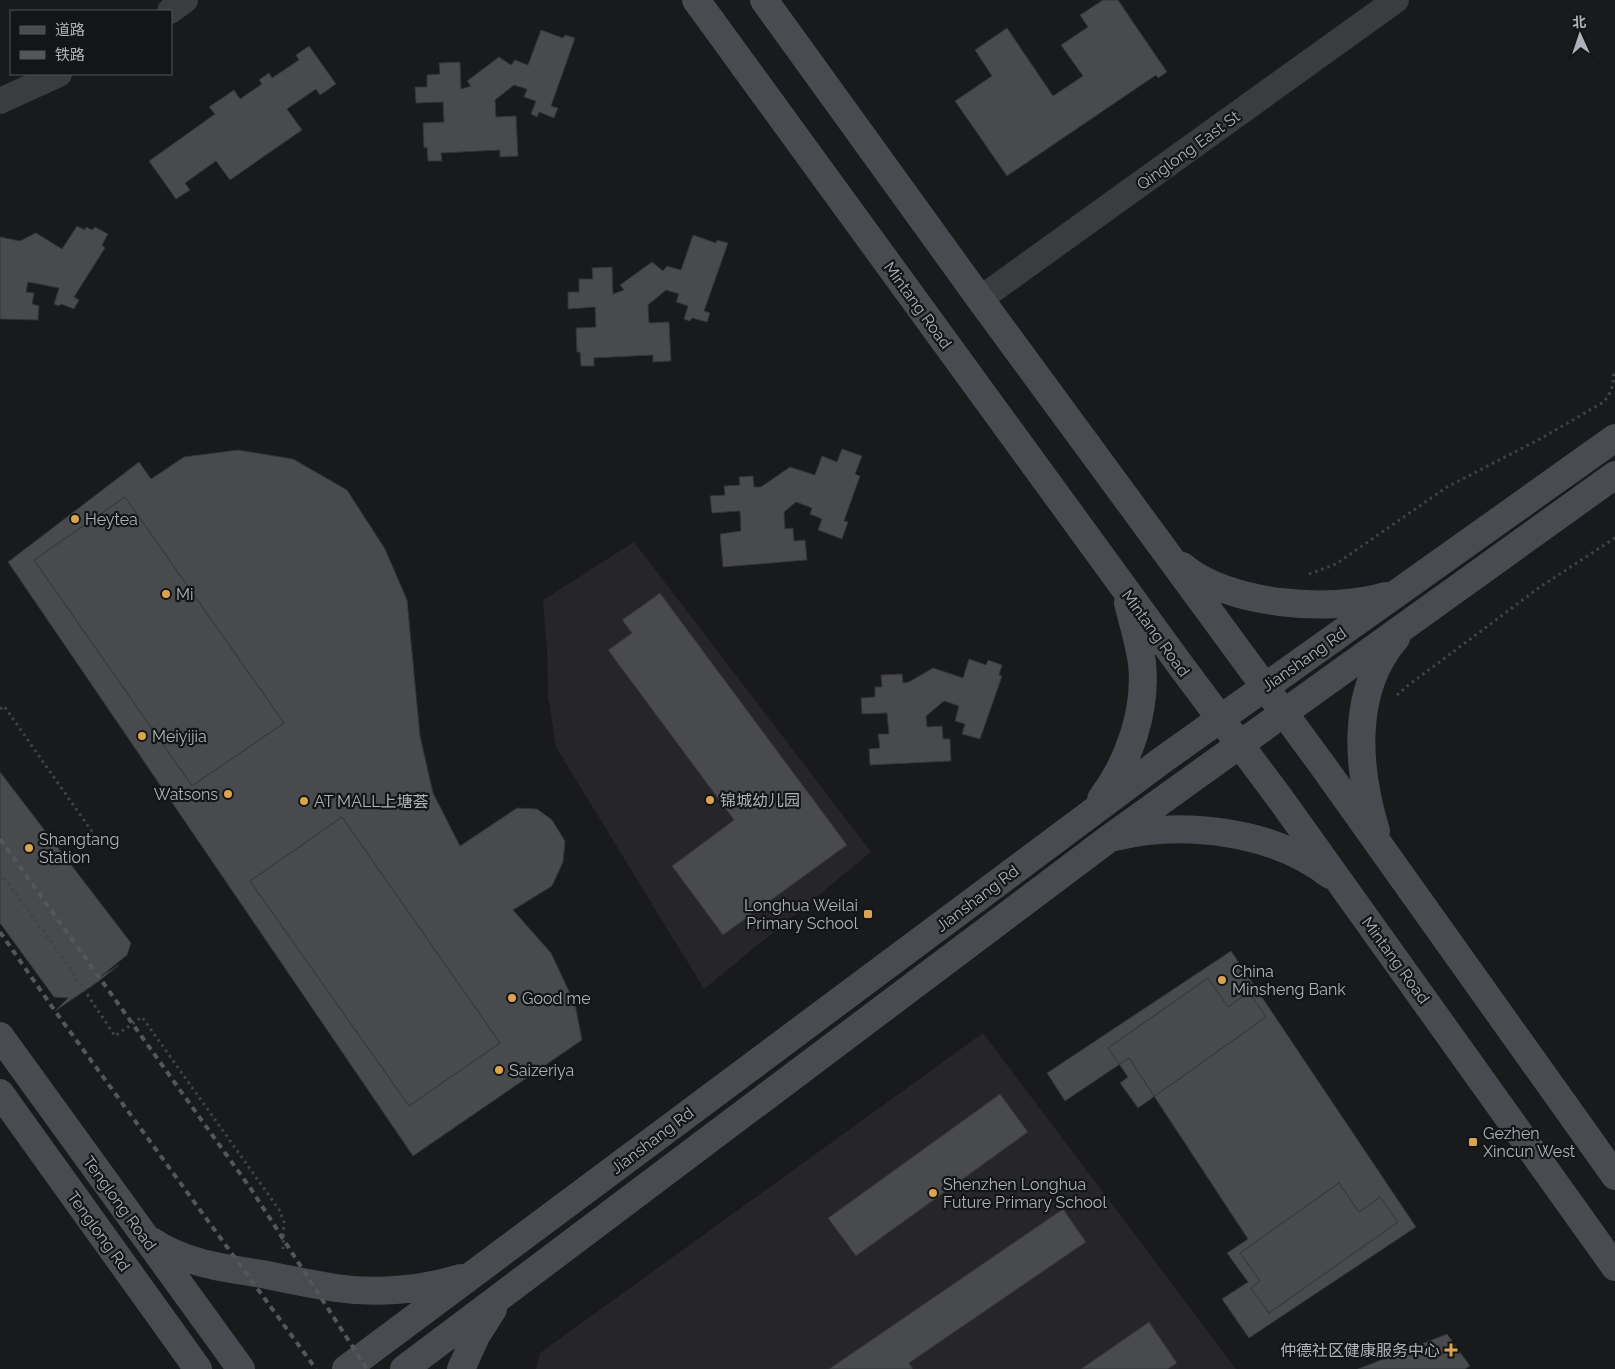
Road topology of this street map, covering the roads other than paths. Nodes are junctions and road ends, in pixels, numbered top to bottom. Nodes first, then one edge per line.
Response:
1 (185, 0) edge
2 (696, 0) edge
3 (764, 0) edge
4 (1396, 0) edge
5 (171, 10) edge
6 (57, 75) edge
7 (0, 101) edge
8 (980, 299) junction
9 (1615, 438) edge
10 (1615, 475) edge
11 (1163, 550) junction
12 (1117, 579) junction
13 (1401, 590) junction
14 (1409, 622) junction
15 (1265, 687) junction
16 (1283, 712) junction
17 (1220, 719) junction
18 (1239, 744) junction
19 (1086, 816) junction
20 (1107, 840) junction
21 (1383, 852) junction
22 (1342, 885) junction
23 (1, 1040) edge
24 (0, 1093) edge
25 (1615, 1176) edge
26 (143, 1235) junction
27 (1615, 1267) edge
28 (478, 1270) junction
29 (512, 1288) junction
30 (159, 1316) junction
31 (176, 1369) edge
32 (198, 1369) edge
33 (241, 1369) edge
34 (346, 1369) edge
35 (404, 1369) edge
36 (461, 1369) edge

1 - 5 street
2 - 12 main road, Mintang Road
3 - 8 main road
4 - 8 street, Qinglong East St
6 - 7 street
8 - 11 main road
9 - 13 main road, Jianshang Rd
10 - 14 main road, Jianshang Rd
11 - 13 main road
11 - 15 main road
12 - 17 main road, Mintang Road
12 - 19 main road
13 - 15 main road, Jianshang Rd
14 - 16 main road, Jianshang Rd
14 - 21 main road
15 - 16 main road
15 - 17 main road, Jianshang Rd
16 - 18 main road, Jianshang Rd
16 - 21 main road
17 - 18 main road, Mintang Road
17 - 19 main road, Jianshang Rd
18 - 20 main road, Jianshang Rd
18 - 22 main road, Mintang Road
19 - 28 main road, Jianshang Rd
20 - 22 main road
20 - 29 main road, Jianshang Rd
21 - 25 main road
22 - 27 main road, Mintang Road
23 - 26 main road, Tenglong Road
24 - 30 main road, Tenglong Rd
26 - 28 main road
26 - 33 main road, Tenglong Road
28 - 34 main road, Jianshang Rd
29 - 35 main road, Jianshang Rd
29 - 36 main road
30 - 31 main road
30 - 32 main road, Tenglong Rd

